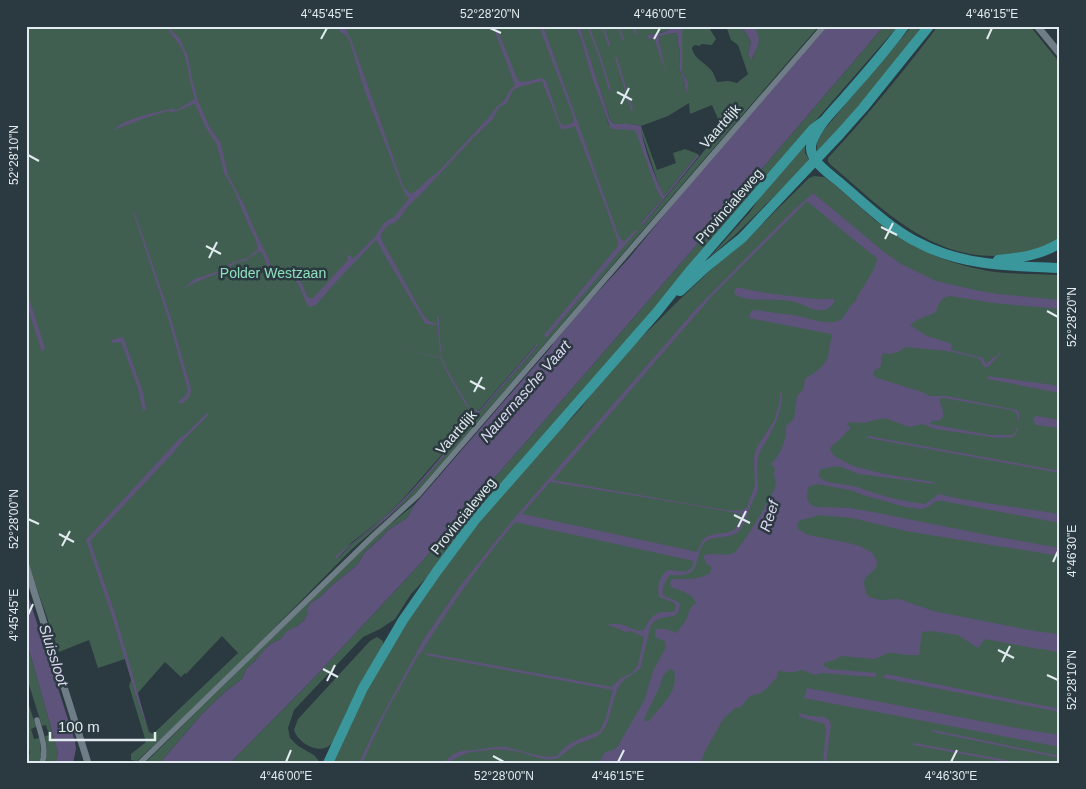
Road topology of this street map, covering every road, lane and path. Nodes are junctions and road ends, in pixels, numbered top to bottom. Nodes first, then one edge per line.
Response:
1 (824, 26) edge
2 (904, 26) edge
3 (929, 26) edge
4 (1037, 26) edge
5 (1060, 54) edge
6 (825, 120) junction
7 (816, 160) junction
8 (1060, 243) edge
9 (978, 262) junction
10 (1060, 268) edge
11 (657, 312) junction
12 (26, 566) edge
13 (37, 720) dead end
14 (42, 763) edge
15 (86, 763) edge
16 (140, 763) edge
17 (328, 763) edge

1 - 16 street, Vaartdijk
2 - 6 highway
3 - 7 highway, Provincialeweg
4 - 5 street
6 - 7 highway
6 - 11 highway, Provincialeweg
7 - 9 highway
7 - 11 highway, Provincialeweg
8 - 9 highway
9 - 10 highway
11 - 17 highway, Provincialeweg
12 - 15 street
13 - 14 street

